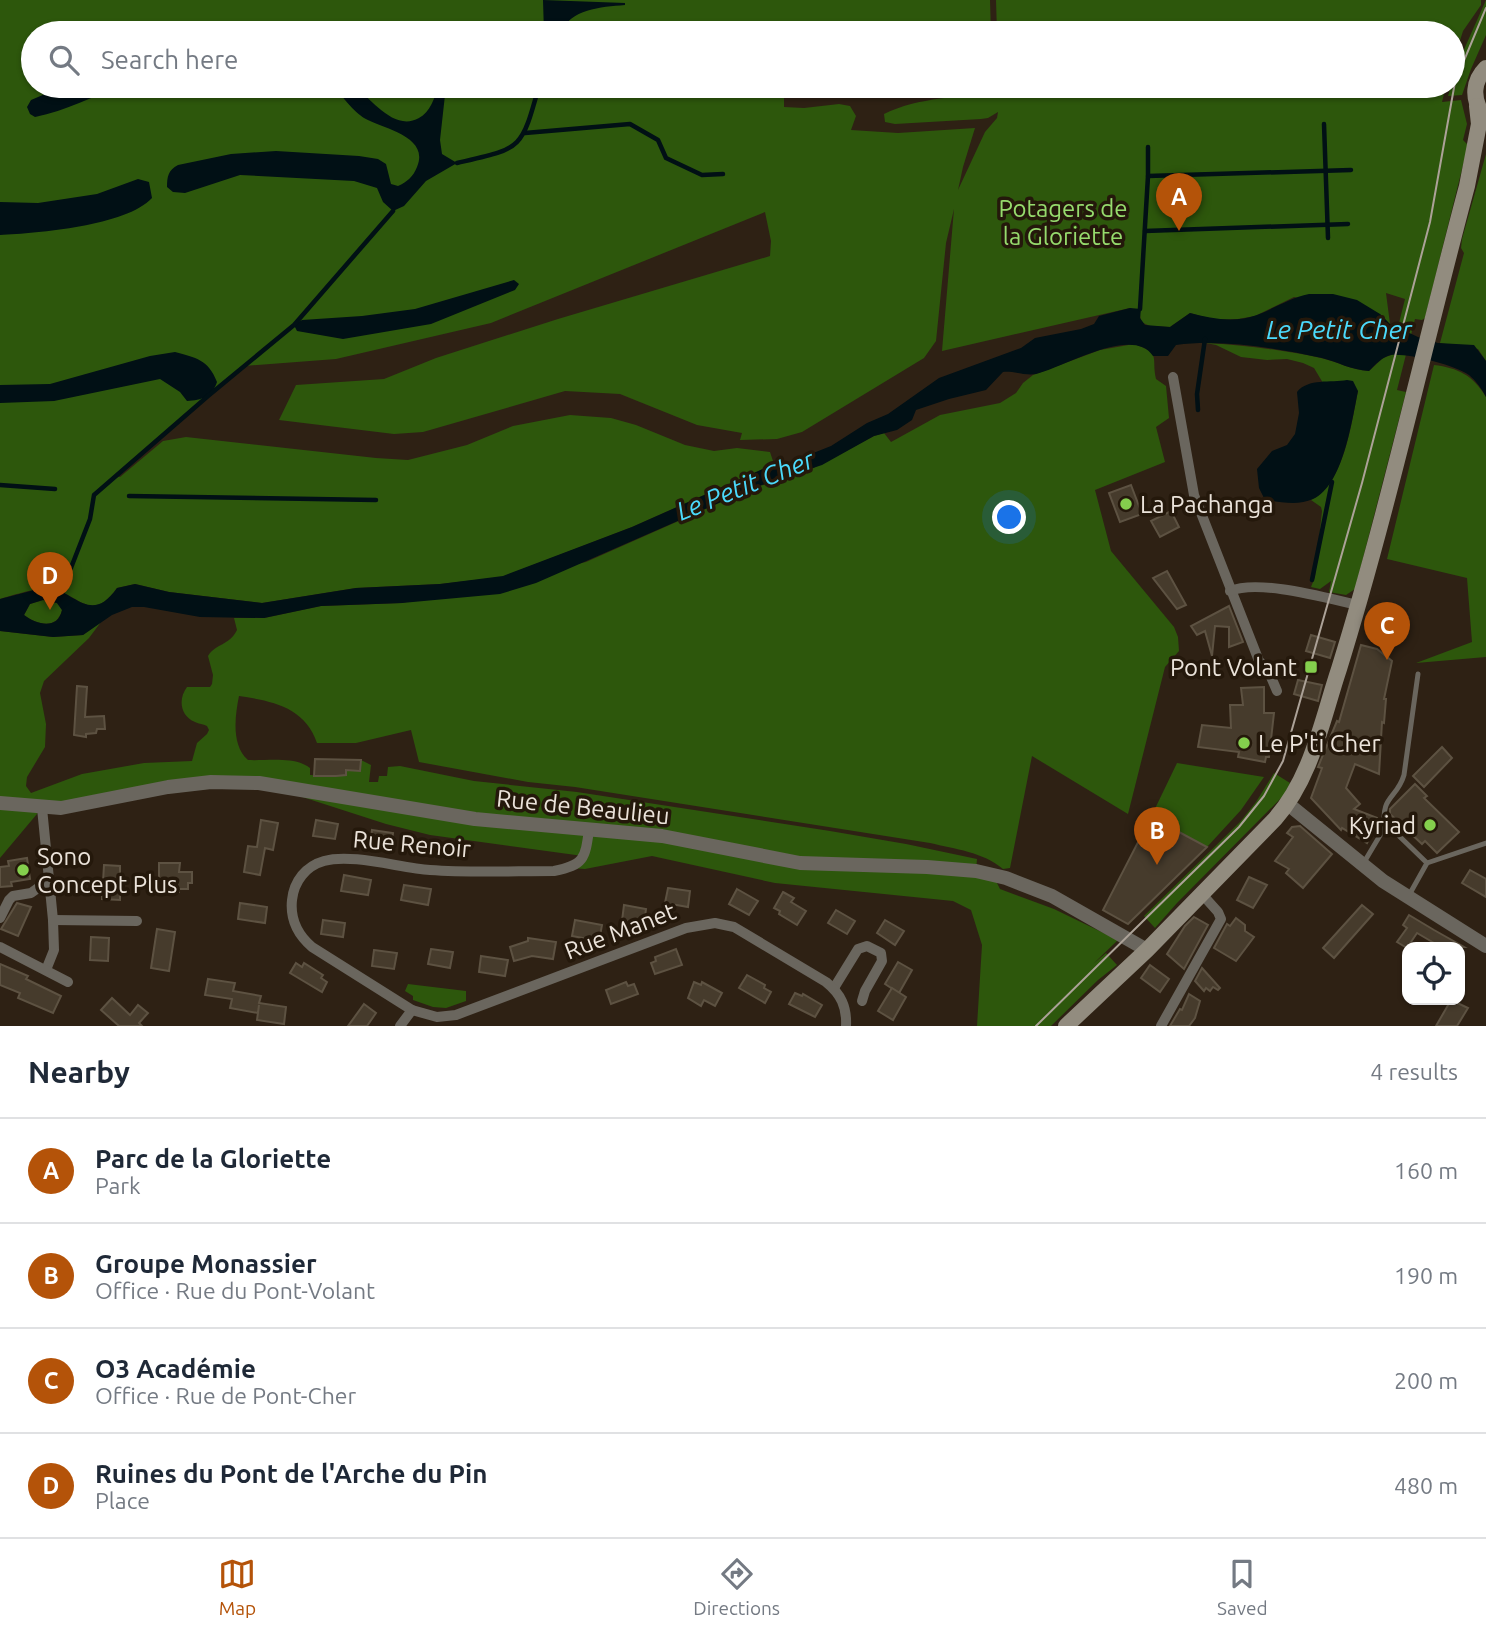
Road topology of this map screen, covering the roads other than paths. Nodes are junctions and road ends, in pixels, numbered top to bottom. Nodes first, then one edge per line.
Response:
1 (1486, 68) edge
2 (1482, 112) edge
3 (1486, 142) edge
4 (1473, 159) junction
5 (1173, 377) dead end
6 (1230, 591) junction
7 (1358, 605) junction
8 (1418, 674) dead end
9 (1277, 691) dead end
10 (0, 803) edge
11 (1288, 804) junction
12 (42, 808) junction
13 (1385, 827) junction
14 (589, 830) junction
15 (1486, 843) edge
16 (1427, 863) junction
17 (1363, 864) junction
18 (49, 880) junction
19 (1201, 893) junction
20 (1408, 898) junction
21 (0, 918) edge
22 (53, 920) junction
23 (137, 921) dead end
24 (1486, 945) edge
25 (0, 947) edge
26 (1147, 950) junction
27 (46, 970) junction
28 (68, 982) dead end
29 (834, 988) junction
30 (862, 1001) dead end
31 (412, 1010) junction
32 (400, 1026) edge
33 (846, 1026) edge
34 (1066, 1026) edge
35 (1161, 1026) edge

1 - 2 main road
2 - 4 main road
3 - 4 main road
4 - 7 main road
5 - 6 street
6 - 7 street
6 - 9 street
7 - 11 main road
8 - 13 lane
10 - 12 street, Rue de Beaulieu
11 - 17 street
11 - 19 main road
12 - 14 street, Rue de Beaulieu
12 - 18 street
13 - 16 lane
13 - 17 lane
14 - 26 street, Rue de Beaulieu
14 - 31 street, Rue Renoir
15 - 16 lane
16 - 20 lane
17 - 20 street
18 - 21 street
18 - 22 street
19 - 26 main road
19 - 35 street
20 - 24 street
22 - 23 street
22 - 27 street
25 - 27 street
26 - 34 main road
27 - 28 street
29 - 30 street
29 - 31 street, Rue Manet
29 - 33 street
31 - 32 street

